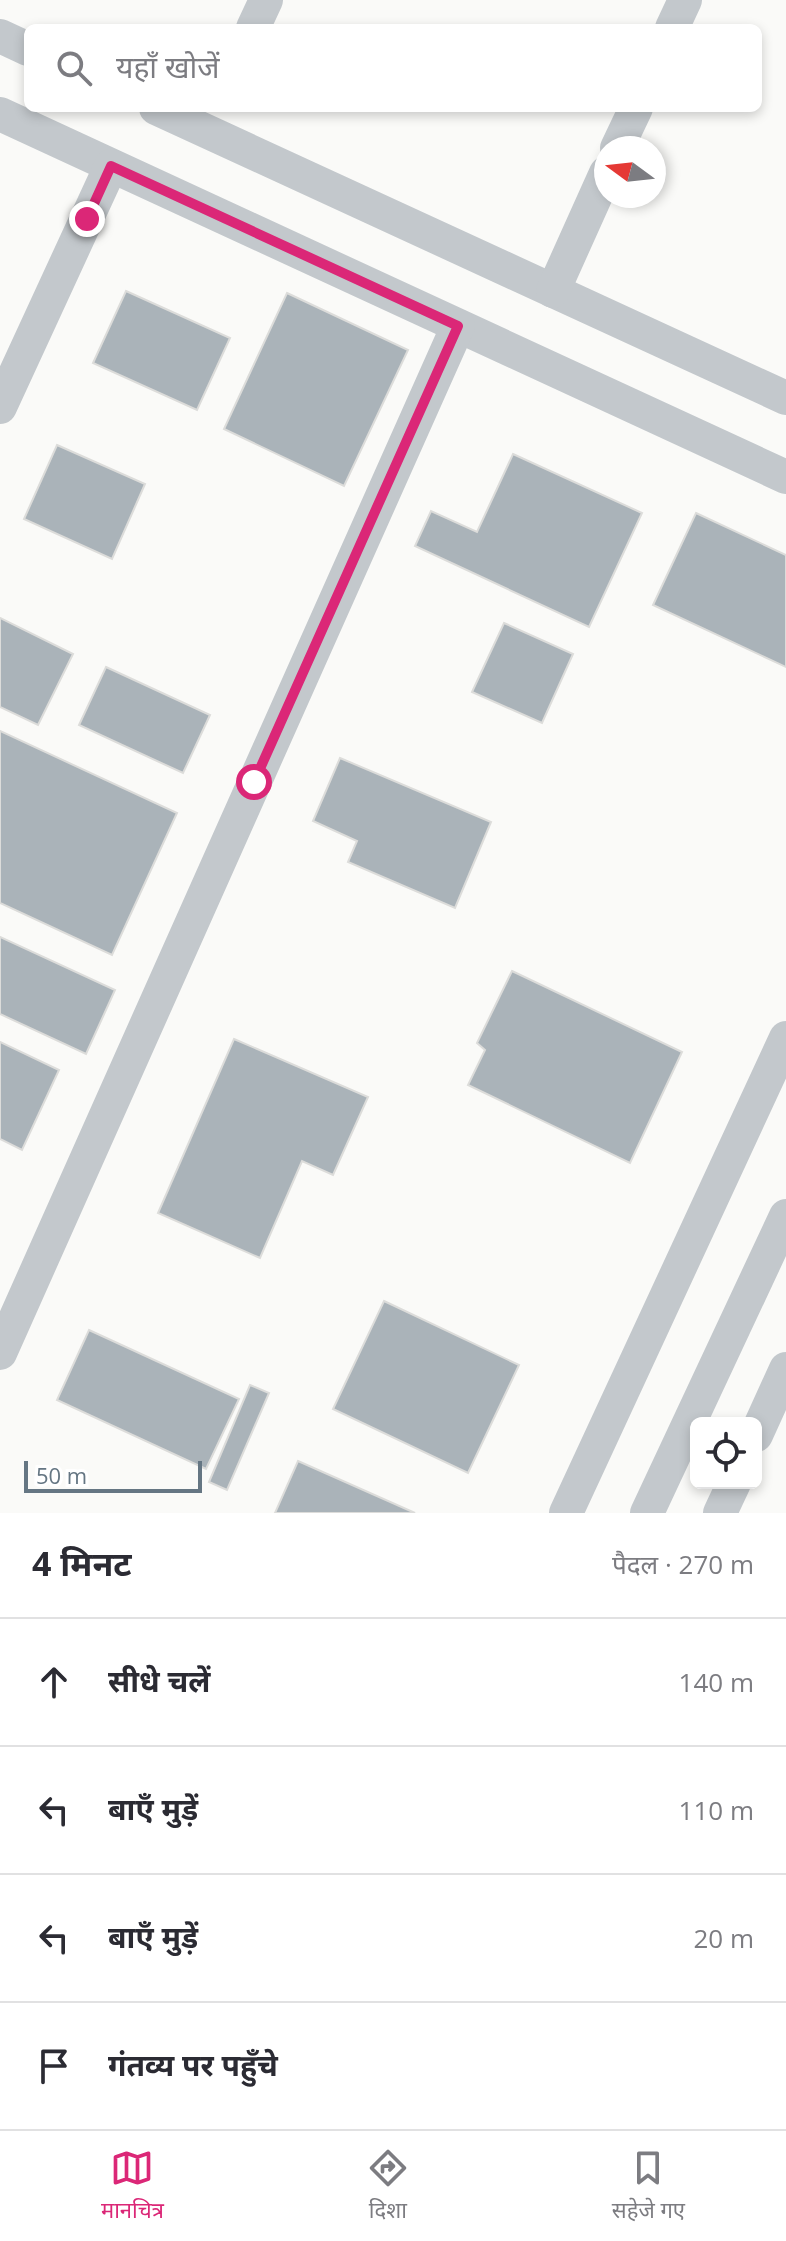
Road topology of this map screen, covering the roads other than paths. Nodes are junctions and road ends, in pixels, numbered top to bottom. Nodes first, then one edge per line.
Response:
1 (266, 0) edge
2 (685, 0) edge
3 (255, 24) edge
4 (674, 24) edge
5 (0, 36) edge
6 (24, 47) edge
7 (176, 112) edge
8 (634, 112) edge
9 (0, 114) edge
10 (211, 119) edge
11 (623, 136) edge
12 (111, 166) junction
13 (594, 200) edge
14 (553, 291) junction
15 (458, 326) junction
16 (786, 398) edge
17 (0, 407) edge
18 (786, 477) edge
19 (786, 1038) edge
20 (786, 1216) edge
21 (0, 1353) edge
22 (786, 1369) edge
23 (762, 1422) edge
24 (731, 1489) edge
25 (566, 1513) edge
26 (647, 1513) edge
27 (720, 1513) edge

1 - 3 street
2 - 4 street
5 - 6 street
7 - 10 street
8 - 11 street
9 - 12 street
10 - 14 street
12 - 15 street
12 - 17 street
13 - 14 street
14 - 16 street
15 - 18 street
15 - 21 street
19 - 25 street
20 - 26 street
22 - 23 street
24 - 27 street

